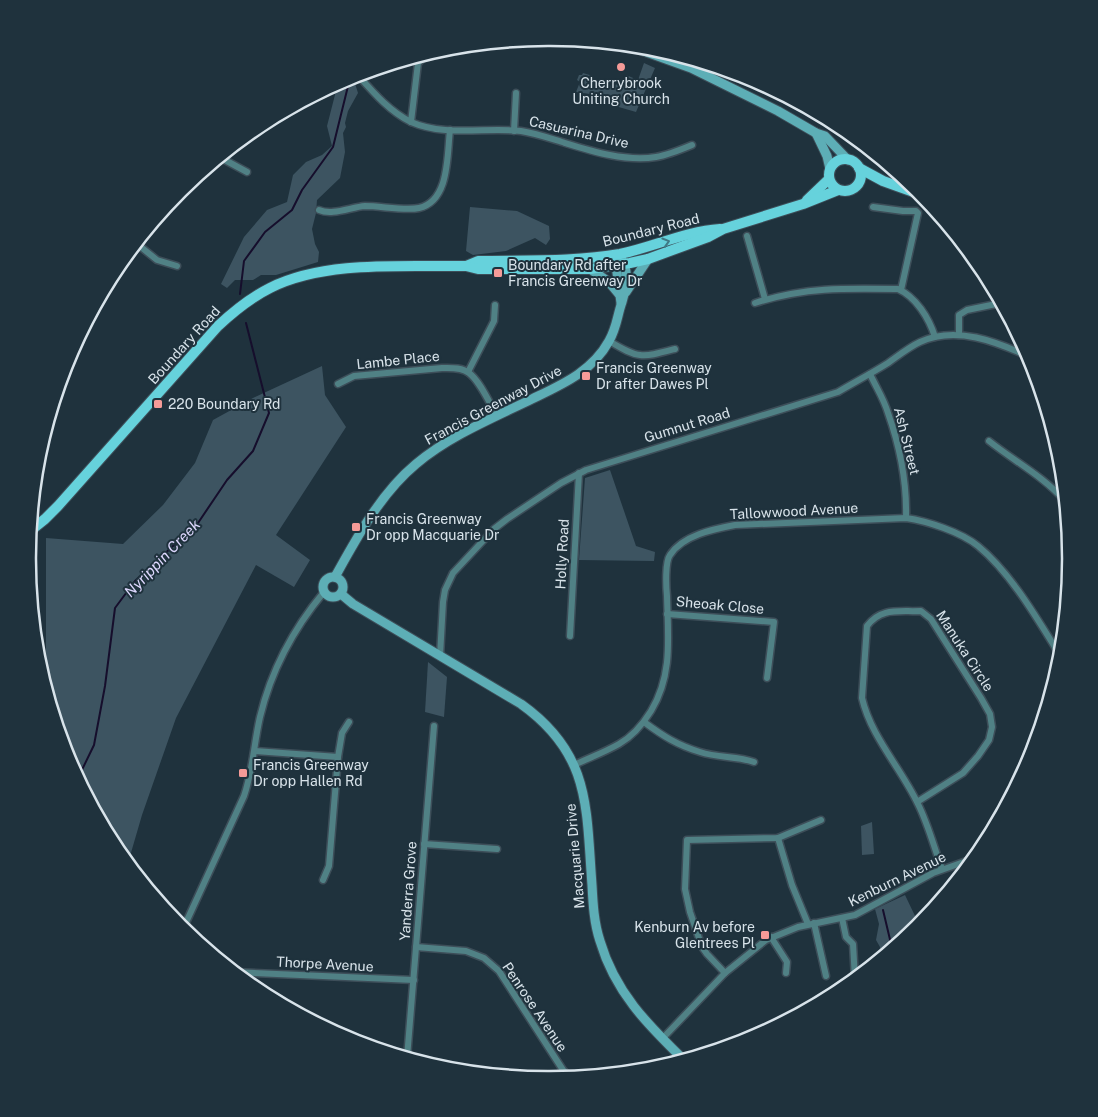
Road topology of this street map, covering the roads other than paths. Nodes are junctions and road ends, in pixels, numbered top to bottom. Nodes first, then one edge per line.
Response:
1 (670, 60) edge
2 (419, 62) edge
3 (363, 81) edge
4 (516, 93) dead end
5 (411, 122) junction
6 (450, 130) junction
7 (514, 131) junction
8 (816, 134) junction
9 (692, 145) dead end
10 (848, 160) junction
11 (226, 161) edge
12 (859, 168) junction
13 (248, 172) dead end
14 (830, 174) junction
15 (883, 180) junction
16 (858, 184) junction
17 (903, 188) edge
18 (838, 190) junction
19 (803, 204) junction
20 (873, 207) dead end
21 (319, 210) dead end
22 (723, 229) junction
23 (747, 236) dead end
24 (141, 247) edge
25 (618, 254) junction
26 (648, 259) junction
27 (621, 265) junction
28 (177, 266) dead end
29 (466, 266) junction
30 (590, 269) junction
31 (901, 290) junction
32 (622, 295) junction
33 (765, 299) junction
34 (755, 302) dead end
35 (495, 305) dead end
36 (995, 305) edge
37 (959, 335) junction
38 (935, 337) junction
39 (609, 341) junction
40 (674, 349) dead end
41 (1018, 352) edge
42 (468, 372) junction
43 (870, 374) junction
44 (338, 384) dead end
45 (497, 416) junction
46 (989, 441) dead end
47 (579, 473) junction
48 (1057, 491) edge
49 (906, 518) junction
50 (37, 526) edge
51 (335, 577) junction
52 (324, 592) junction
53 (341, 594) junction
54 (667, 614) junction
55 (570, 636) dead end
56 (1054, 645) edge
57 (440, 656) junction
58 (767, 678) dead end
59 (349, 722) dead end
60 (644, 722) junction
61 (434, 726) dead end
62 (255, 751) junction
63 (338, 757) junction
64 (754, 762) dead end
65 (574, 765) junction
66 (918, 802) junction
67 (821, 820) dead end
68 (778, 838) junction
69 (424, 844) junction
70 (497, 849) dead end
71 (962, 862) edge
72 (942, 869) junction
73 (323, 880) dead end
74 (842, 918) junction
75 (187, 921) edge
76 (811, 924) junction
77 (771, 937) junction
78 (416, 947) junction
79 (854, 970) edge
80 (786, 973) dead end
81 (725, 974) junction
82 (252, 976) edge
83 (826, 976) dead end
84 (414, 980) junction
85 (662, 1039) junction
86 (408, 1051) edge
87 (678, 1055) edge
88 (564, 1071) edge

1 - 8 main road
2 - 5 street
3 - 5 street, Casuarina Drive
4 - 7 street
5 - 6 street, Casuarina Drive
6 - 7 street, Casuarina Drive
6 - 21 street
7 - 9 street, Casuarina Drive
8 - 10 main road
8 - 14 main road
10 - 12 main road
10 - 14 main road
11 - 13 street
12 - 15 main road
12 - 16 main road
14 - 18 main road
14 - 19 main road, Boundary Road
15 - 16 main road
15 - 17 main road
16 - 18 main road
18 - 19 main road, Boundary Road
19 - 22 main road, Boundary Road
20 - 31 street
25 -> 22 main road, Boundary Road
22 - 26 main road, Boundary Road
23 - 33 street
24 - 28 street
25 - 27 main road, Francis Greenway Drive
25 - 29 main road, Boundary Road
26 - 27 main road, Boundary Road
26 - 32 main road
27 - 30 main road, Boundary Road
27 - 32 main road, Francis Greenway Drive
29 - 30 main road, Boundary Road
29 - 50 main road, Boundary Road
30 - 32 main road
31 - 33 street
31 - 38 street
32 - 39 main road, Francis Greenway Drive
33 - 34 street
35 - 42 street
36 - 37 street
37 - 38 street, Gumnut Road
37 - 41 street, Gumnut Road
38 - 43 street, Gumnut Road
39 - 40 street
39 - 45 main road, Francis Greenway Drive
42 - 44 street, Lambe Place
42 - 45 street
43 - 47 street, Gumnut Road
43 - 49 street, Ash Street
45 - 51 main road, Francis Greenway Drive
46 - 48 street
47 - 55 street, Holly Road
47 - 57 street, Gumnut Road
49 - 54 street, Tallowwood Avenue
49 - 56 street, Tallowwood Avenue
51 - 52 main road
51 - 53 main road
52 - 53 main road
52 - 62 street
53 - 57 main road, Macquarie Drive
54 - 58 street, Sheoak Close
54 - 60 street, Tallowwood Avenue
57 - 65 main road, Macquarie Drive
59 - 63 street
60 - 64 street
60 - 65 street, Tallowwood Avenue
61 - 69 street, Yanderra Grove
62 - 63 street
62 - 75 street
63 - 73 street
65 - 85 main road, Macquarie Drive
66 - 66 street, Manuka Circle
66 - 72 street, Manuka Circle
67 - 68 street
68 - 76 street
68 - 81 street
69 - 70 street
69 - 78 street, Yanderra Grove
71 - 72 street, Kenburn Avenue
72 - 74 street, Kenburn Avenue
74 - 76 street, Kenburn Avenue
74 - 79 street
76 - 77 street, Kenburn Avenue
76 - 83 street
77 - 80 street
77 - 81 street, Kenburn Avenue
78 - 84 street, Yanderra Grove
78 - 88 street, Penrose Avenue
81 - 85 street, Kenburn Avenue
82 - 84 street, Thorpe Avenue
84 - 86 street, Yanderra Grove
85 - 87 main road, Macquarie Drive

